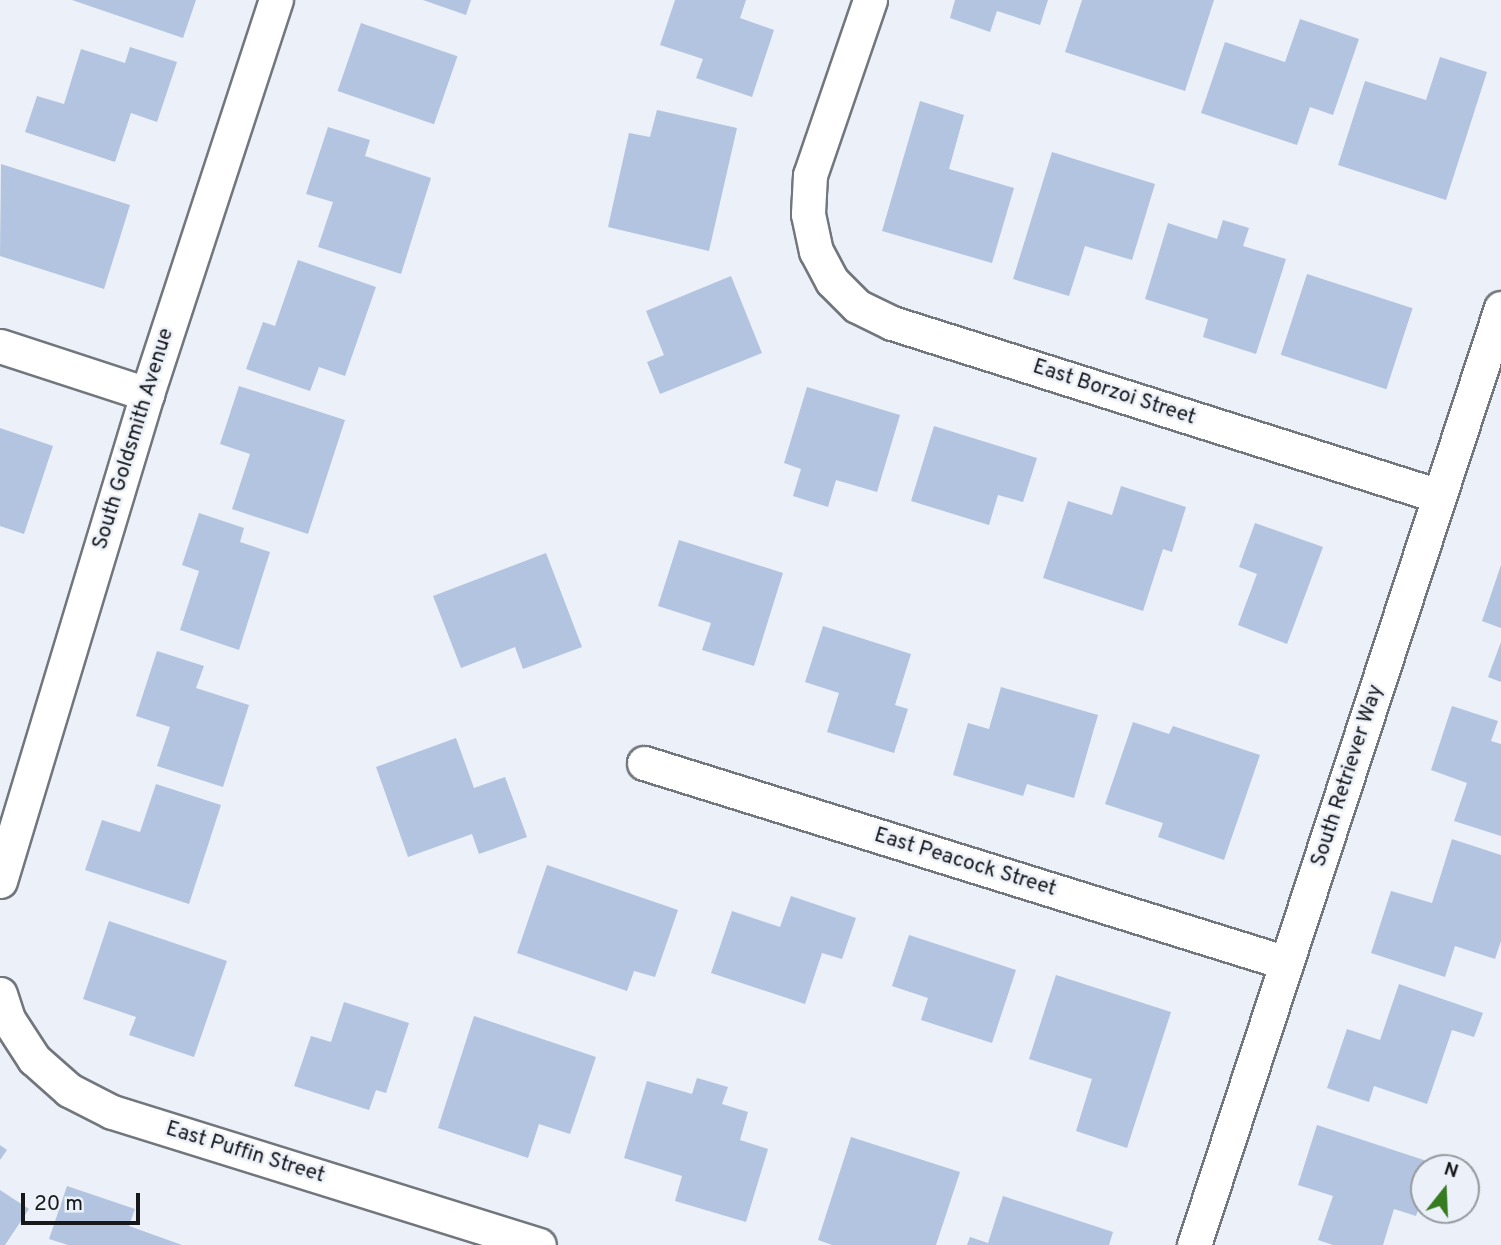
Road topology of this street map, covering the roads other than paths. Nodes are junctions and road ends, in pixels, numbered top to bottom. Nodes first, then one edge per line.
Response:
1 (276, 0) edge
2 (870, 0) edge
3 (1501, 308) edge
4 (0, 346) edge
5 (147, 394) junction
6 (1439, 496) junction
7 (644, 763) dead end
8 (0, 881) edge
9 (1287, 963) junction
10 (0, 994) edge
11 (479, 1236) edge
12 (539, 1245) edge
13 (1194, 1245) edge

1 - 5 street, South Goldsmith Avenue
2 - 6 street, East Borzoi Street
3 - 6 street, South Retriever Way
4 - 5 street
5 - 8 street, South Goldsmith Avenue
6 - 9 street, South Retriever Way
7 - 9 street, East Peacock Street
9 - 13 street, South Retriever Way
10 - 11 street, East Puffin Street
11 - 12 street, East Puffin Street

